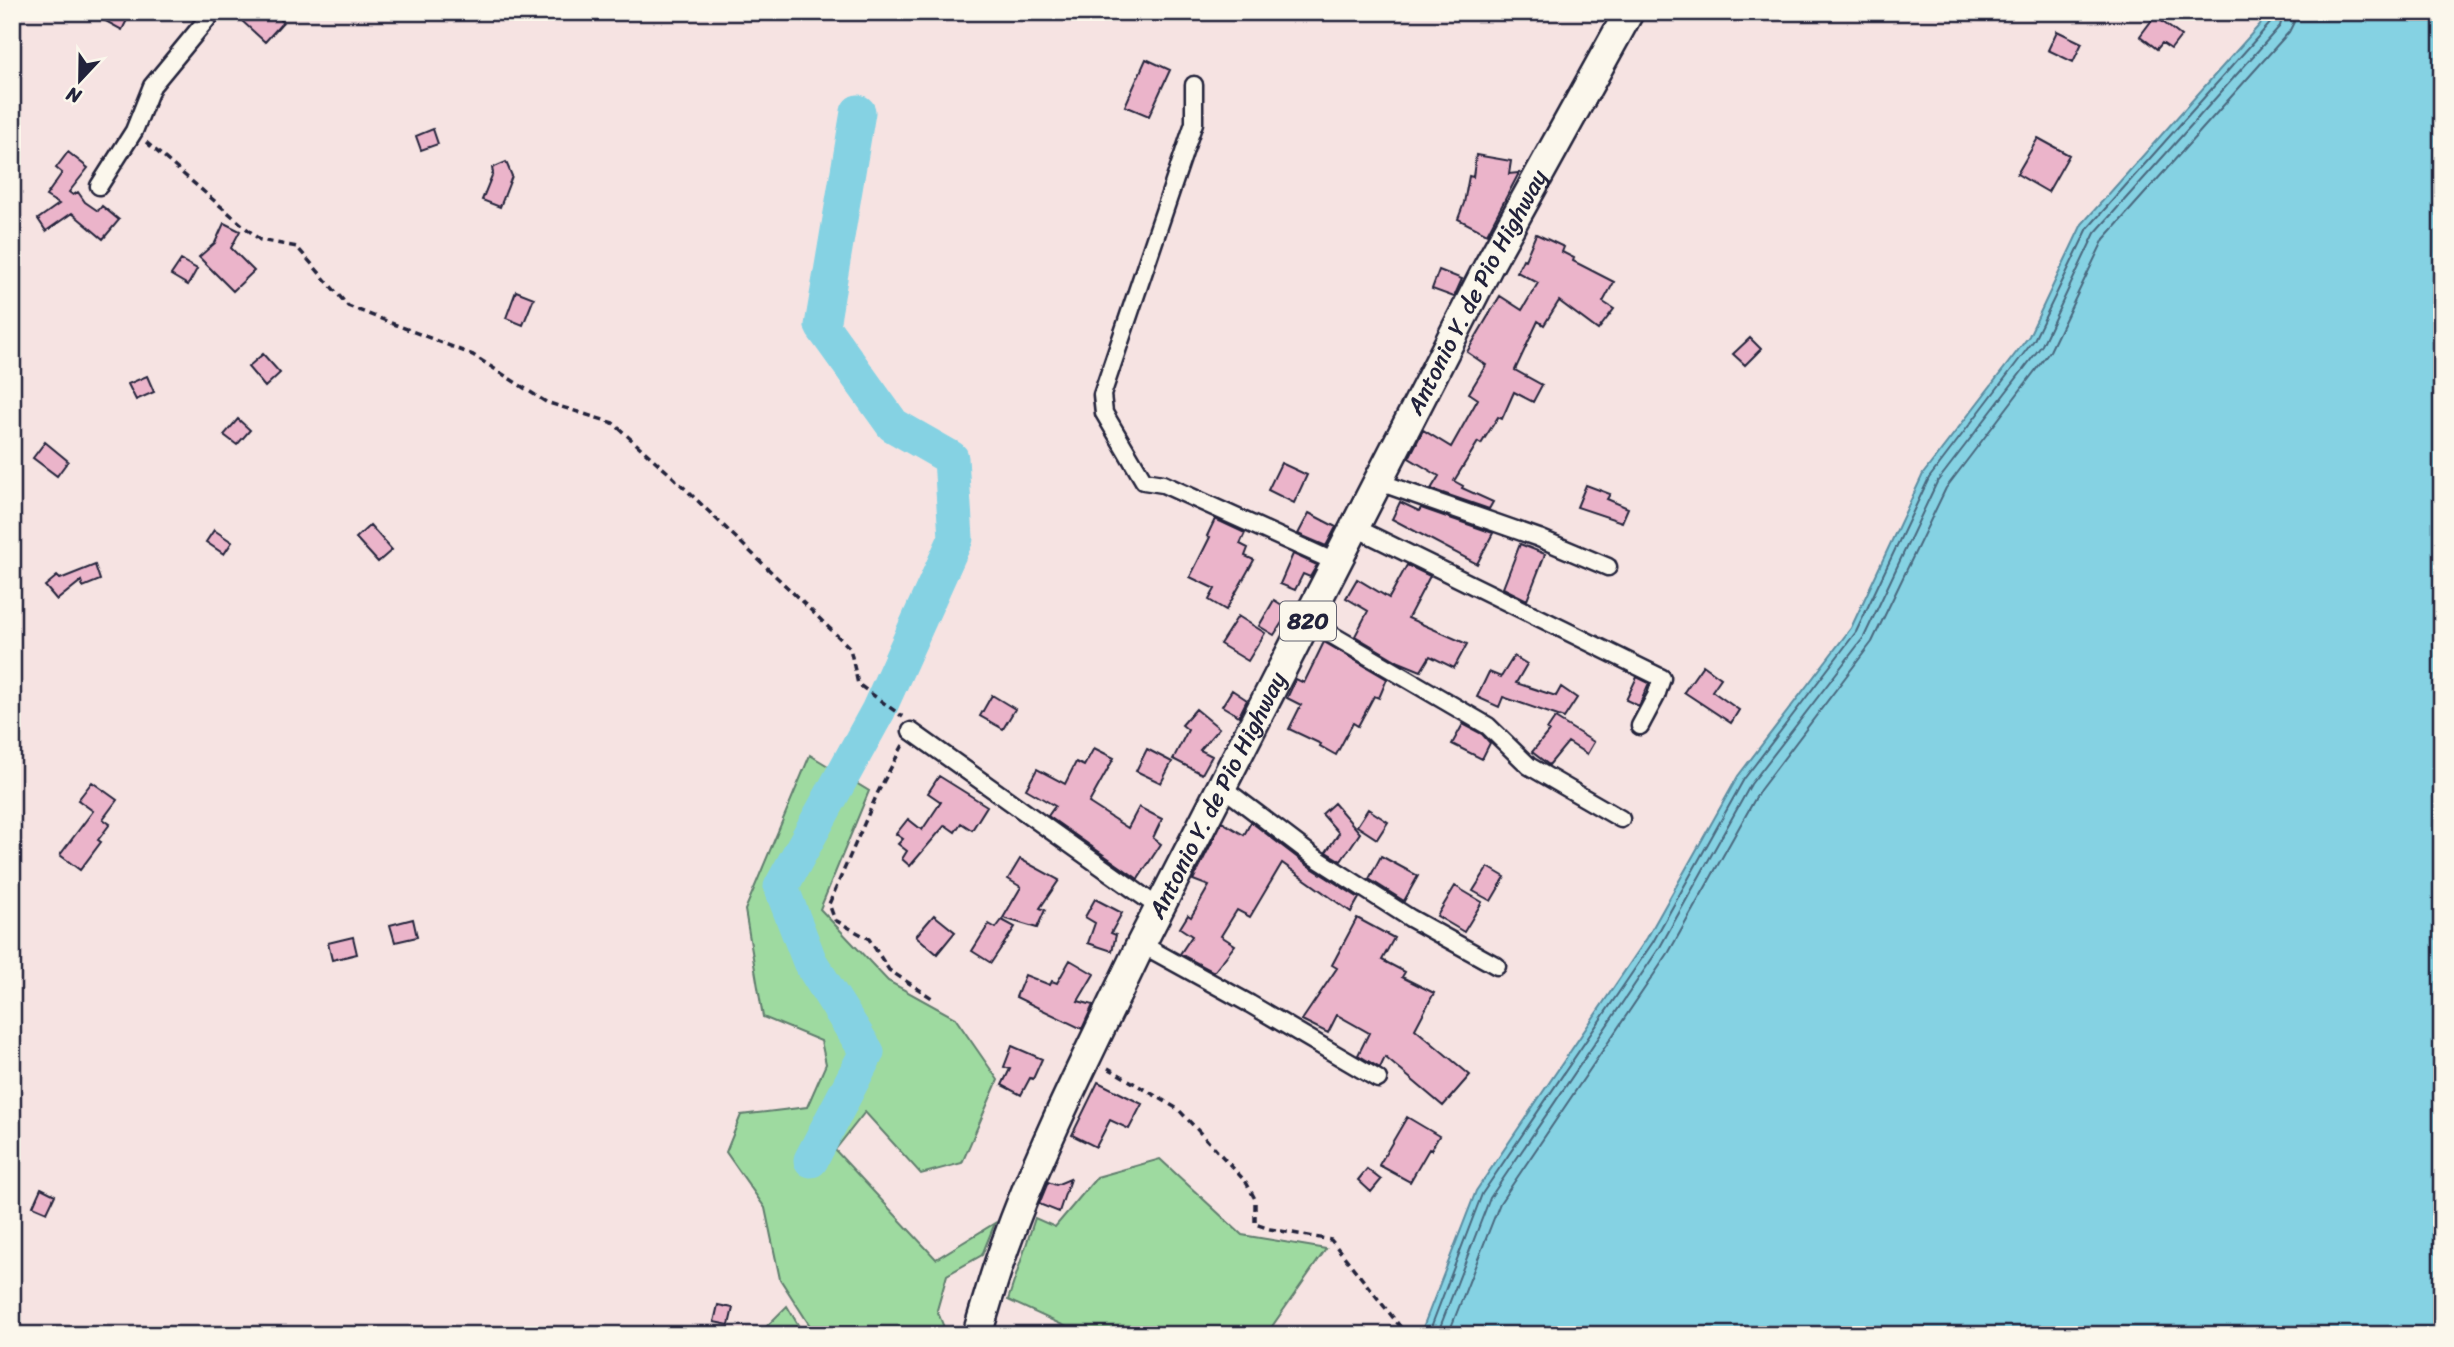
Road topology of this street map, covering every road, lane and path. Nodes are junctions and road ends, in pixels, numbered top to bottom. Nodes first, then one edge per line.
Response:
1 (213, 12) edge
2 (1629, 12) edge
3 (1194, 85) dead end
4 (134, 131) junction
5 (99, 186) dead end
6 (1379, 482) junction
7 (1354, 527) junction
8 (1335, 562) junction
9 (1608, 567) dead end
10 (1308, 621) junction
11 (908, 724) junction
12 (1640, 726) dead end
13 (1222, 787) junction
14 (1622, 819) dead end
15 (1161, 909) junction
16 (1141, 944) junction
17 (1497, 966) dead end
18 (932, 998) dead end
19 (1087, 1056) junction
20 (1378, 1079) dead end
21 (1403, 1330) dead end
22 (977, 1335) edge

1 - 4 street
2 - 6 highway, Antonio Y. de Pio Highway / 820
3 - 8 street
4 - 5 street
4 - 11 path
6 - 7 highway, Antonio Y. de Pio Highway / 820
6 - 9 street
7 - 8 highway, Antonio Y. de Pio Highway / 820
7 - 12 street
8 - 10 highway, Antonio Y. de Pio Highway / 820
10 - 13 highway, Antonio Y. de Pio Highway / 820
10 - 14 street
11 - 15 street
11 - 18 path
13 - 15 highway, Antonio Y. de Pio Highway / 820
13 - 17 street
15 - 16 highway, Antonio Y. de Pio Highway / 820
16 - 19 highway, Antonio Y. de Pio Highway / 820
16 - 20 street
19 - 21 path
19 - 22 highway, Antonio Y. de Pio Highway / 820

